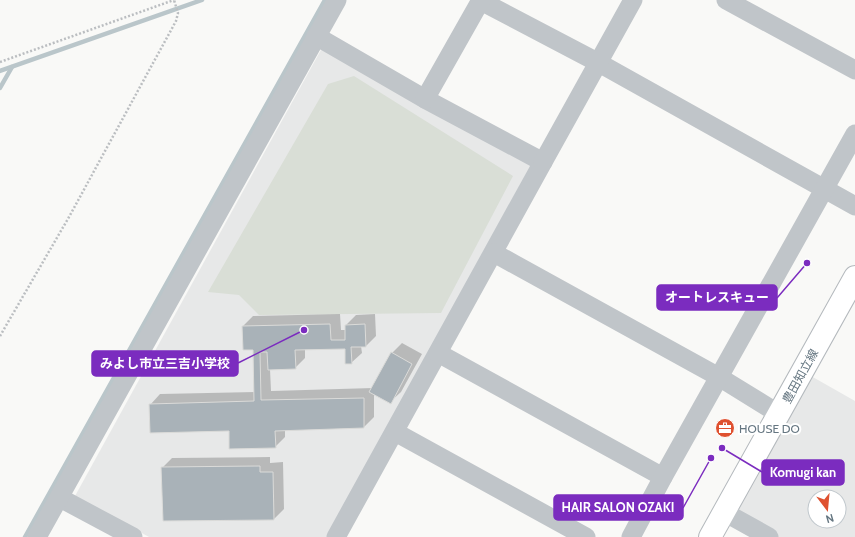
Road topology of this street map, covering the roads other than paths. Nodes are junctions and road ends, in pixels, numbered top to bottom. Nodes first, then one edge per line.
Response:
1 (337, 0) edge
2 (481, 0) edge
3 (633, 0) edge
4 (726, 0) edge
5 (316, 36) junction
6 (599, 63) junction
7 (855, 70) edge
8 (425, 100) junction
9 (855, 134) edge
10 (543, 162) junction
11 (824, 189) junction
12 (855, 206) edge
13 (494, 253) junction
14 (855, 277) edge
15 (438, 353) junction
16 (719, 377) junction
17 (779, 414) junction
18 (395, 432) junction
19 (662, 477) junction
20 (60, 498) junction
21 (724, 512) junction
22 (38, 537) edge
23 (133, 537) edge
24 (336, 537) edge
25 (586, 537) edge
26 (631, 537) edge
27 (710, 537) edge
28 (769, 537) edge

1 - 5 street
2 - 6 street
2 - 8 street
3 - 6 street
4 - 7 street
5 - 8 street
5 - 20 street
6 - 10 street
6 - 11 street
8 - 10 street
9 - 11 street
10 - 13 street
11 - 12 street
11 - 16 street
13 - 15 street
13 - 16 street
14 - 17 main road, 豊田知立線
15 - 18 street
15 - 19 street
16 - 17 street
16 - 19 street
17 - 21 main road, 豊田知立線
18 - 24 street
18 - 25 street
19 - 26 street
20 - 22 street
20 - 23 street
21 - 27 main road, 豊田知立線
21 - 28 street

